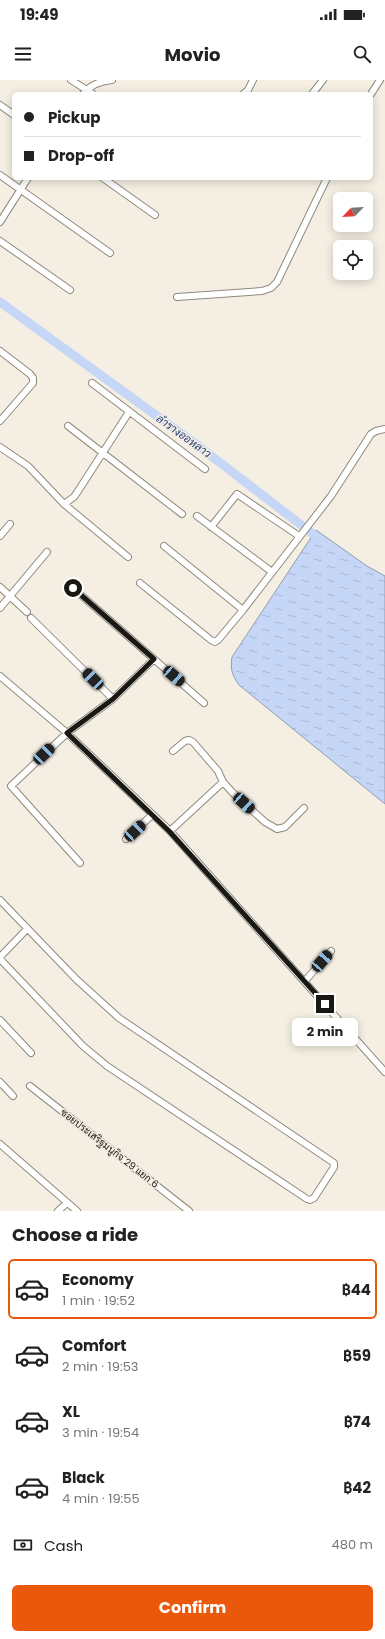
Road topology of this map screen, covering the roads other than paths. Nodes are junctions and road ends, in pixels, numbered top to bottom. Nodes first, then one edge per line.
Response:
1 (71, 80) edge
2 (112, 80) edge
3 (253, 80) edge
4 (323, 80) edge
5 (380, 80) edge
6 (85, 92) edge
7 (246, 92) edge
8 (314, 92) edge
9 (372, 92) edge
10 (0, 105) edge
11 (12, 114) edge
12 (0, 175) edge
13 (27, 180) edge
14 (106, 180) edge
15 (326, 180) edge
16 (21, 190) junction
17 (156, 215) dead end
18 (0, 222) edge
19 (0, 240) edge
20 (110, 253) dead end
21 (70, 290) dead end
22 (176, 297) dead end
23 (0, 352) edge
24 (92, 383) dead end
25 (129, 412) junction
26 (0, 421) edge
27 (68, 426) dead end
28 (385, 429) edge
29 (0, 447) edge
30 (103, 452) junction
31 (204, 469) dead end
32 (64, 504) junction
33 (182, 514) dead end
34 (197, 516) dead end
35 (10, 524) dead end
36 (211, 527) junction
37 (0, 536) edge
38 (299, 536) junction
39 (164, 546) dead end
40 (47, 552) dead end
41 (128, 557) dead end
42 (272, 572) junction
43 (140, 584) dead end
44 (0, 587) edge
45 (73, 588) dead end
46 (10, 596) junction
47 (0, 608) edge
48 (243, 610) junction
49 (27, 612) dead end
50 (31, 618) dead end
51 (154, 659) junction
52 (0, 676) edge
53 (113, 699) junction
54 (204, 703) dead end
55 (67, 733) junction
56 (173, 751) dead end
57 (224, 782) junction
58 (304, 808) dead end
59 (152, 815) junction
60 (170, 832) junction
61 (126, 839) dead end
62 (80, 862) dead end
63 (0, 900) edge
64 (27, 929) junction
65 (331, 951) dead end
66 (0, 958) edge
67 (305, 981) junction
68 (0, 1020) edge
69 (31, 1053) dead end
70 (385, 1072) edge
71 (0, 1082) edge
72 (30, 1086) dead end
73 (13, 1096) dead end
74 (0, 1144) edge
75 (67, 1203) junction
76 (58, 1211) edge
77 (77, 1211) edge
78 (189, 1211) edge

1 - 6 street
2 - 6 street
3 - 7 street
4 - 8 street
5 - 9 street
10 - 11 street
12 - 16 street
13 - 16 street
14 - 17 street
15 - 22 street
16 - 18 street
16 - 20 street
19 - 21 street
23 - 26 street
24 - 25 street
25 - 30 street
25 - 31 street
27 - 30 street
28 - 38 street
29 - 32 street
30 - 32 street
30 - 33 street
32 - 41 street
34 - 36 street
35 - 37 street
36 - 38 street
36 - 42 street
38 - 42 street
39 - 48 street
40 - 46 street
42 - 48 street
43 - 48 street
44 - 46 street
45 - 51 street
46 - 47 street
46 - 49 street
50 - 53 street
51 - 53 street
51 - 54 street
52 - 55 street
53 - 55 street
55 - 59 street
55 - 62 street
56 - 57 street
57 - 58 street
57 - 60 street
59 - 60 street
59 - 61 street
60 - 67 street
63 - 64 street
64 - 66 street
64 - 66 street
65 - 67 street
67 - 70 street
68 - 69 street
71 - 73 street
72 - 78 street, ซอยประเสริฐมนูกิจ 29 แยก 6
74 - 75 street
75 - 76 street
75 - 77 street

